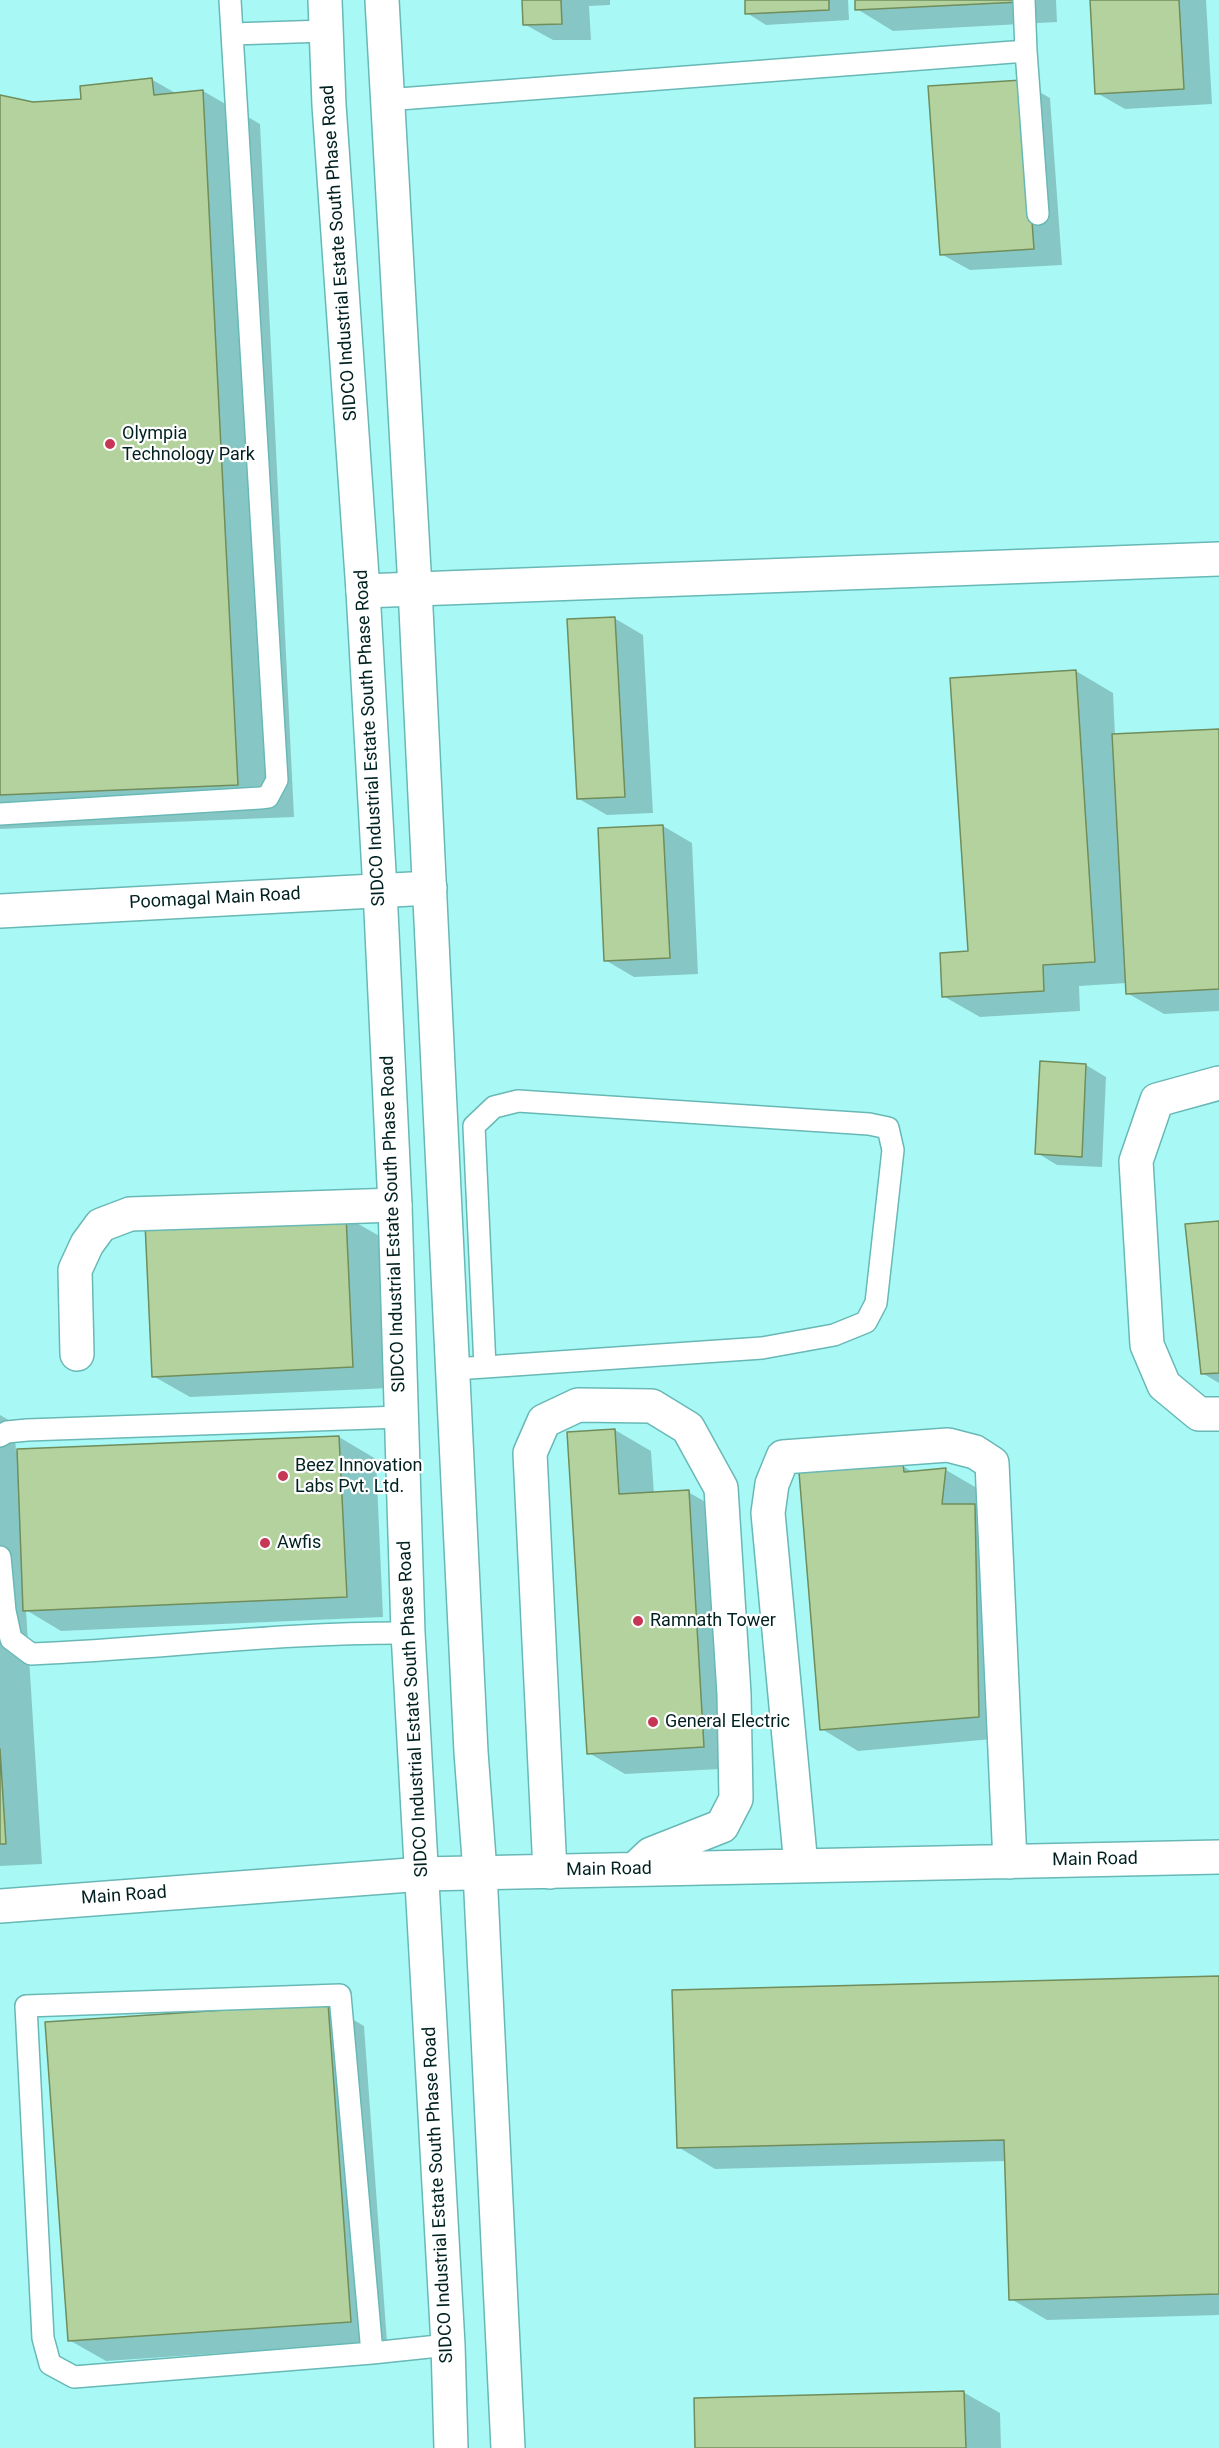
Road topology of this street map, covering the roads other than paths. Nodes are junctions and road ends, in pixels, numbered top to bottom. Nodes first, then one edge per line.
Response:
1 (230, 0) edge
2 (382, 0) edge
3 (1024, 0) edge
4 (325, 15) edge
5 (232, 34) junction
6 (1026, 51) junction
7 (386, 100) junction
8 (1038, 214) dead end
9 (1219, 559) edge
10 (415, 588) junction
11 (363, 591) junction
12 (0, 814) edge
13 (430, 888) junction
14 (380, 890) junction
15 (0, 911) edge
16 (1219, 1083) edge
17 (395, 1205) junction
18 (77, 1354) dead end
19 (485, 1367) junction
20 (453, 1369) junction
21 (1219, 1414) edge
22 (401, 1417) junction
23 (0, 1436) edge
24 (0, 1557) edge
25 (408, 1632) junction
26 (1219, 1857) edge
27 (1010, 1862) junction
28 (801, 1866) junction
29 (635, 1869) junction
30 (480, 1872) junction
31 (550, 1872) junction
32 (423, 1874) junction
33 (0, 1906) edge
34 (447, 2345) junction
35 (372, 2354) junction
36 (451, 2448) edge
37 (508, 2448) edge

1 - 5 lane
2 - 7 street
3 - 6 lane
4 - 5 lane
4 - 11 street, SIDCO Industrial Estate South Phase Road
5 - 12 lane
6 - 7 lane
6 - 8 lane
7 - 10 street
9 - 10 street
10 - 11 street
10 - 13 street
11 - 14 street, SIDCO Industrial Estate South Phase Road
13 - 14 street, Poomagal Main Road
13 - 20 street
14 - 15 street, Poomagal Main Road
14 - 17 street, SIDCO Industrial Estate South Phase Road
16 - 21 street
17 - 18 street
17 - 22 street, SIDCO Industrial Estate South Phase Road
19 - 19 lane
19 - 20 lane
20 - 30 street
22 - 23 lane
22 - 25 street, SIDCO Industrial Estate South Phase Road
24 - 25 lane
25 - 32 street, SIDCO Industrial Estate South Phase Road
26 - 27 street, Main Road
27 - 28 street, Main Road
27 - 28 street
28 - 29 street, Main Road
29 - 31 street, Main Road
29 - 31 street
30 - 31 street, Main Road
30 - 32 street, Main Road
30 - 37 street
32 - 33 street, Main Road
32 - 34 street, SIDCO Industrial Estate South Phase Road
34 - 35 lane
34 - 36 street, SIDCO Industrial Estate South Phase Road
35 - 35 lane

